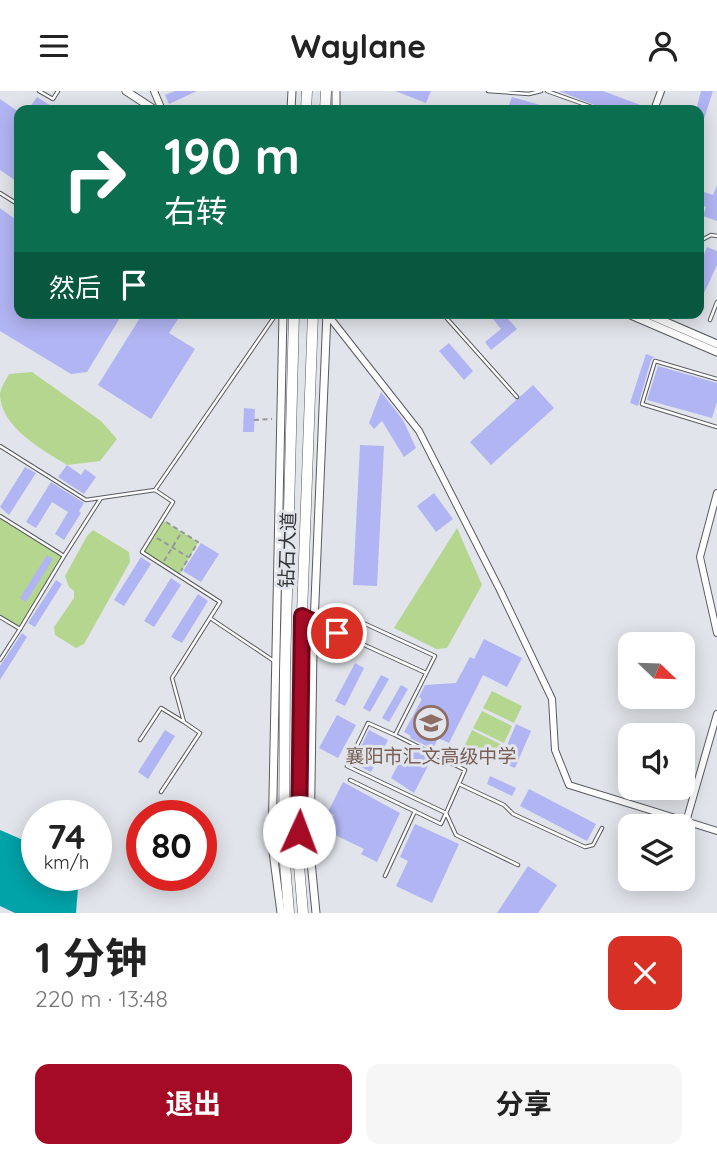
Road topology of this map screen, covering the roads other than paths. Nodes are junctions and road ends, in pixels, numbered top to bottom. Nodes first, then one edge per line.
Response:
1 (38, 91) edge
2 (58, 91) edge
3 (125, 91) edge
4 (488, 91) edge
5 (541, 91) edge
6 (547, 91) edge
7 (147, 105) edge
8 (586, 105) edge
9 (717, 302) edge
10 (273, 319) edge
11 (283, 319) edge
12 (294, 319) edge
13 (313, 319) edge
14 (327, 319) edge
15 (332, 319) edge
16 (447, 319) edge
17 (642, 319) edge
18 (659, 319) edge
19 (710, 320) dead end
20 (717, 344) edge
21 (717, 352) edge
22 (717, 379) edge
23 (517, 397) dead end
24 (717, 427) edge
25 (0, 446) edge
26 (155, 490) junction
27 (717, 493) edge
28 (101, 498) junction
29 (0, 516) edge
30 (64, 556) junction
31 (335, 610) dead end
32 (302, 616) junction
33 (0, 617) edge
34 (209, 618) junction
35 (314, 623) junction
36 (20, 629) junction
37 (717, 633) edge
38 (0, 660) edge
39 (275, 661) junction
40 (426, 673) junction
41 (717, 714) edge
42 (184, 722) junction
43 (395, 734) junction
44 (140, 740) dead end
45 (350, 780) dead end
46 (459, 784) junction
47 (161, 792) dead end
48 (415, 811) junction
49 (446, 813) junction
50 (661, 814) edge
51 (688, 814) edge
52 (695, 825) edge
53 (602, 828) dead end
54 (717, 831) edge
55 (518, 865) dead end
56 (385, 876) dead end
57 (281, 913) edge
58 (289, 913) edge
59 (303, 913) edge
60 (316, 913) edge

1 - 2 lane
3 - 7 street
4 - 5 lane
6 - 8 lane
9 - 19 lane
10 - 26 lane
11 - 39 street
12 - 58 highway, 钻石大道
13 - 32 highway, 钻石大道
14 - 35 street
15 - 50 street
16 - 23 lane
17 - 21 street
18 - 20 street
22 - 24 lane
25 - 28 lane
26 - 28 lane
26 - 34 lane
27 - 37 street
28 - 30 lane
29 - 30 lane
30 - 36 lane
31 - 40 lane
32 - 35 lane
32 - 59 highway, 钻石大道
33 - 36 lane
34 - 39 lane
34 - 42 lane
35 - 40 lane
35 - 60 street
36 - 38 lane
39 - 57 street
40 - 43 lane
41 - 51 street
42 - 44 lane
42 - 47 lane
43 - 46 lane
43 - 49 lane
45 - 48 lane
46 - 49 lane
46 - 53 lane
48 - 49 lane
48 - 56 lane
49 - 55 lane
52 - 54 street

